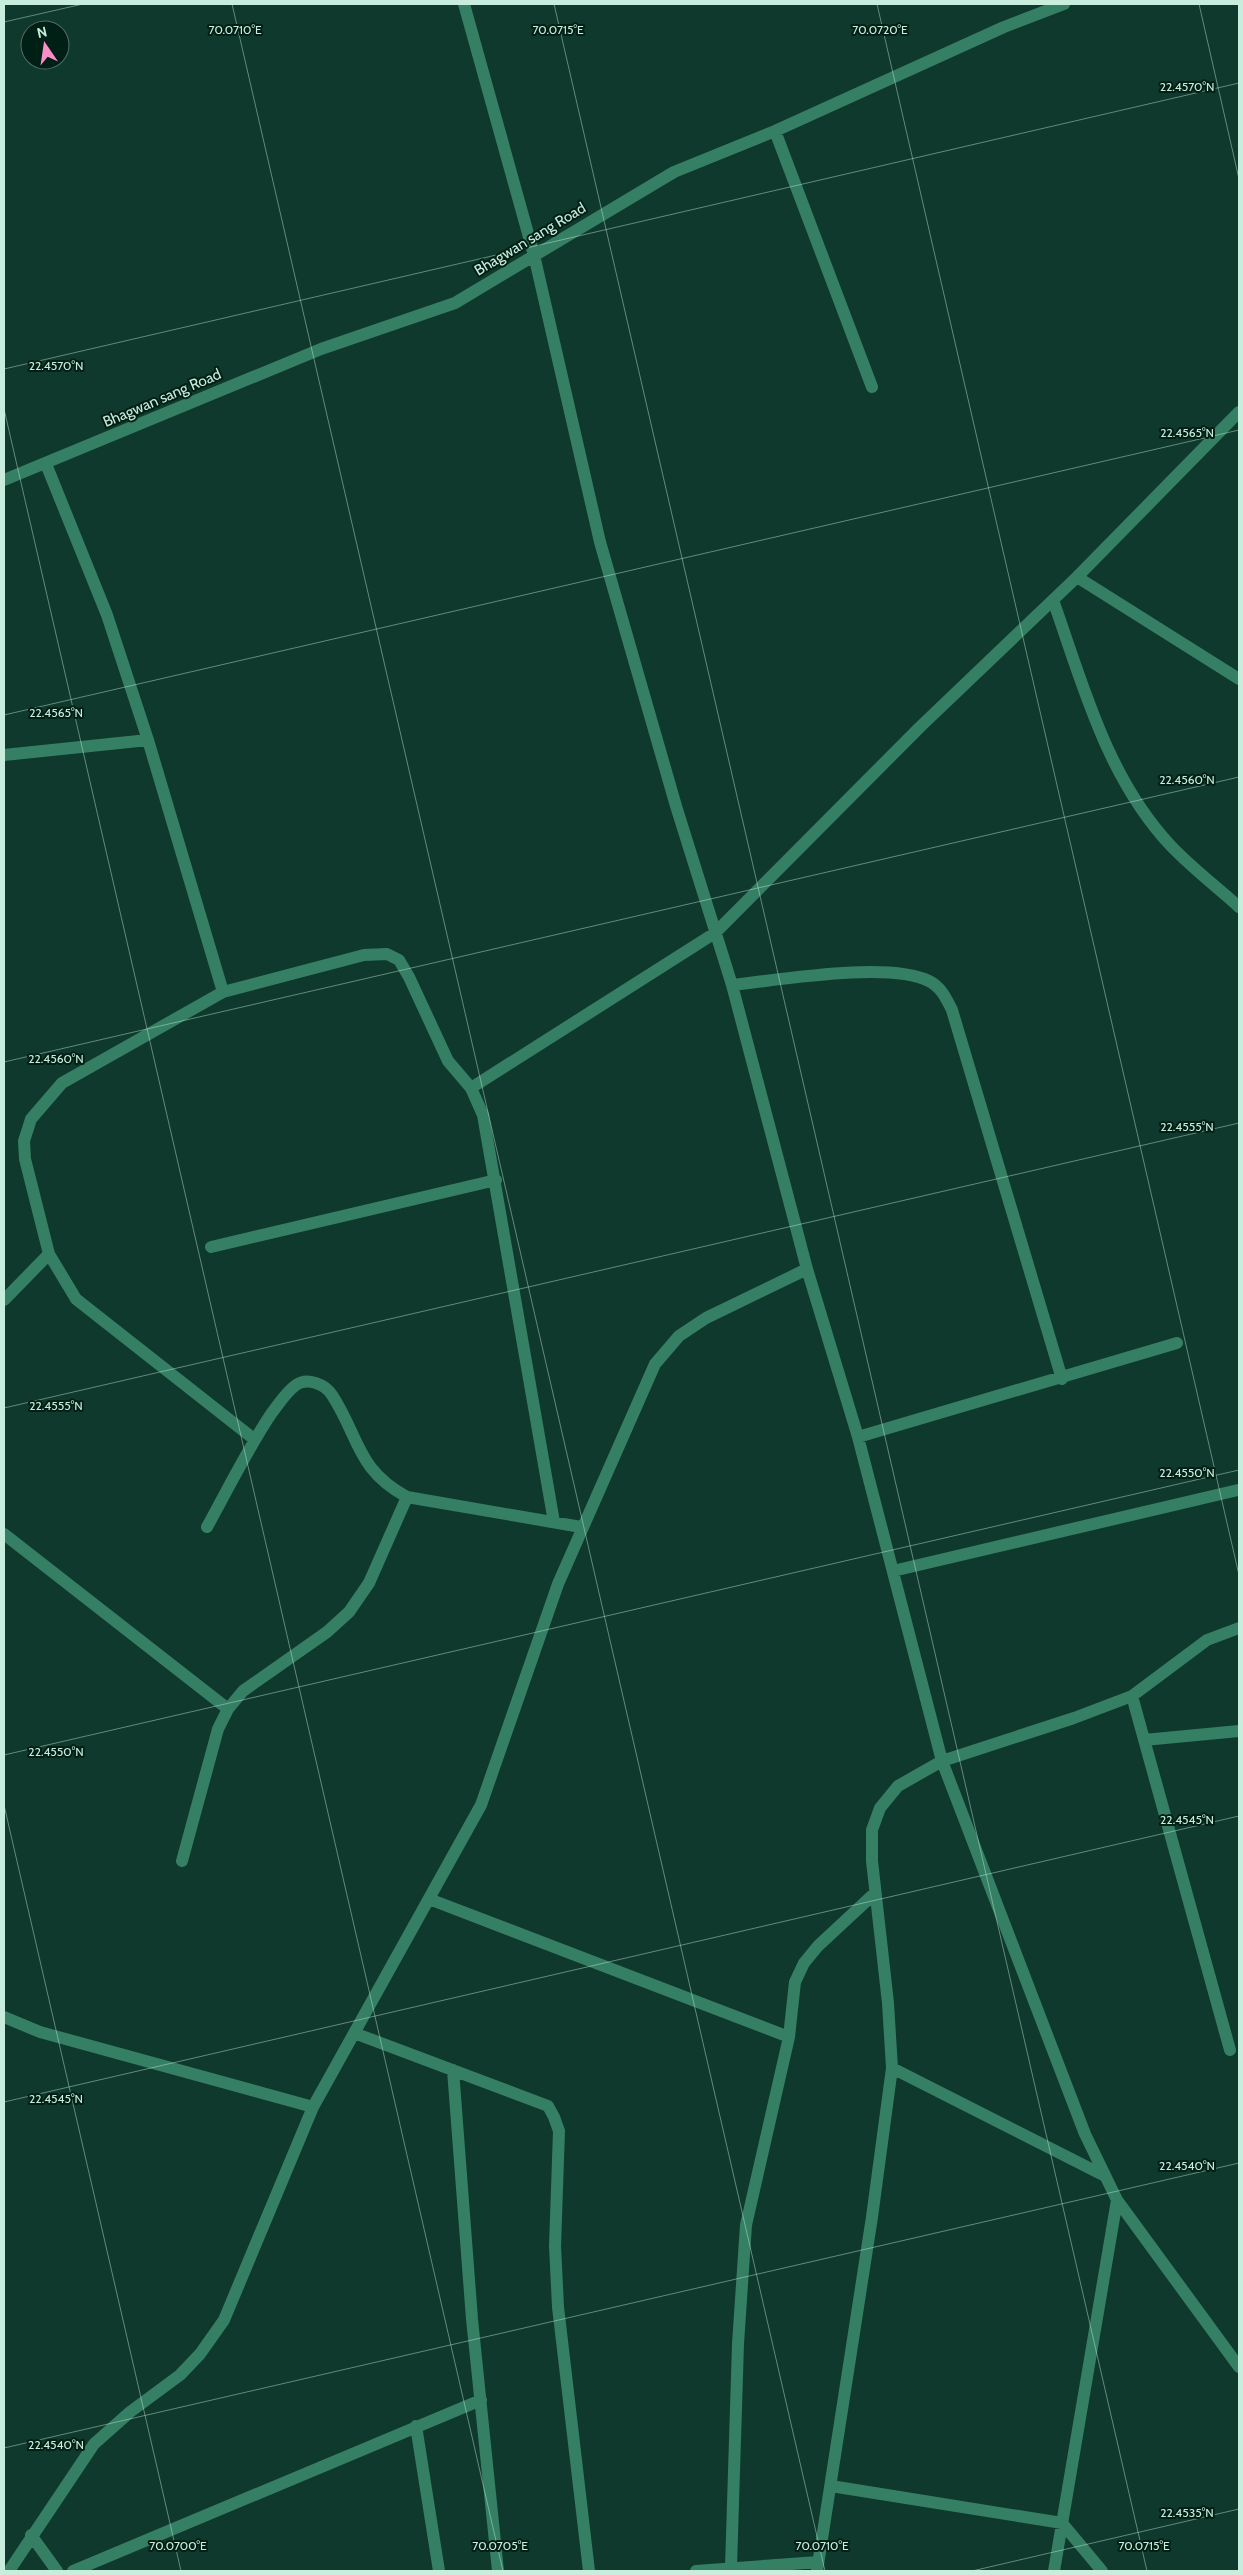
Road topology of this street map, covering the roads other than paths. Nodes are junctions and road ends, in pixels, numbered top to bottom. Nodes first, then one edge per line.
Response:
1 (464, 4) edge
2 (1064, 4) edge
3 (775, 131) junction
4 (534, 255) junction
5 (872, 387) dead end
6 (1239, 412) edge
7 (46, 464) junction
8 (4, 480) edge
9 (1077, 577) junction
10 (1054, 600) junction
11 (1239, 679) edge
12 (148, 740) junction
13 (4, 756) edge
14 (1239, 907) edge
15 (715, 933) junction
16 (732, 985) junction
17 (223, 992) junction
18 (471, 1088) junction
19 (496, 1180) junction
20 (211, 1248) dead end
21 (49, 1254) junction
22 (807, 1269) junction
23 (4, 1300) edge
24 (1177, 1344) dead end
25 (1062, 1379) junction
26 (858, 1437) junction
27 (254, 1439) junction
28 (1238, 1490) dead end
29 (407, 1497) junction
30 (554, 1522) junction
31 (207, 1527) dead end
32 (581, 1527) junction
33 (4, 1534) edge
34 (893, 1571) junction
35 (1239, 1628) edge
36 (1132, 1696) junction
37 (228, 1709) junction
38 (1239, 1731) edge
39 (1144, 1740) junction
40 (942, 1761) junction
41 (182, 1861) dead end
42 (875, 1893) junction
43 (429, 1899) junction
44 (4, 2016) edge
45 (354, 2033) junction
46 (789, 2037) junction
47 (1230, 2050) dead end
48 (892, 2068) junction
49 (453, 2070) junction
50 (313, 2107) junction
51 (1103, 2175) junction
52 (1117, 2200) junction
53 (1239, 2367) edge
54 (481, 2400) junction
55 (416, 2426) junction
56 (831, 2486) junction
57 (1062, 2523) junction
58 (31, 2535) junction
59 (817, 2566) edge
60 (731, 2567) junction
61 (9, 2571) edge
62 (57, 2571) edge
63 (73, 2571) edge
64 (439, 2571) edge
65 (498, 2571) edge
66 (589, 2571) edge
67 (696, 2571) edge
68 (1054, 2571) edge
69 (1102, 2571) edge

1 - 4 street
2 - 3 street, Bhagwan sang Road
3 - 4 street, Bhagwan sang Road
3 - 5 street
4 - 7 street, Bhagwan sang Road
4 - 15 street
6 - 9 street
7 - 8 street, Bhagwan sang Road
7 - 12 street
9 - 10 street
9 - 11 street
10 - 14 street
10 - 15 street
12 - 13 street
12 - 17 street
15 - 16 street
15 - 18 street
16 - 22 street
16 - 25 street
17 - 18 street
17 - 21 street
18 - 19 street
19 - 20 street
19 - 30 street
21 - 23 street
21 - 27 street
22 - 26 street
22 - 32 street
24 - 25 street
25 - 26 street
26 - 34 street
27 - 29 street
27 - 31 street
28 - 34 street
29 - 30 street
29 - 37 street
30 - 32 street
32 - 43 street
33 - 37 street
34 - 40 street
35 - 36 street
36 - 39 street
36 - 40 street
37 - 41 street
38 - 39 street
39 - 47 street
40 - 42 street
40 - 51 street
42 - 46 street
42 - 48 street
43 - 45 street
43 - 46 street
44 - 50 street
45 - 49 street
45 - 50 street
46 - 60 street
48 - 51 street
48 - 56 street
49 - 54 street
49 - 66 street
50 - 58 street
51 - 52 street
52 - 53 street
52 - 57 street
54 - 55 street
54 - 65 street
55 - 63 street
55 - 64 street
56 - 57 street
56 - 59 street
57 - 68 street
57 - 69 street
58 - 61 street
58 - 62 street
59 - 60 street
60 - 67 street

